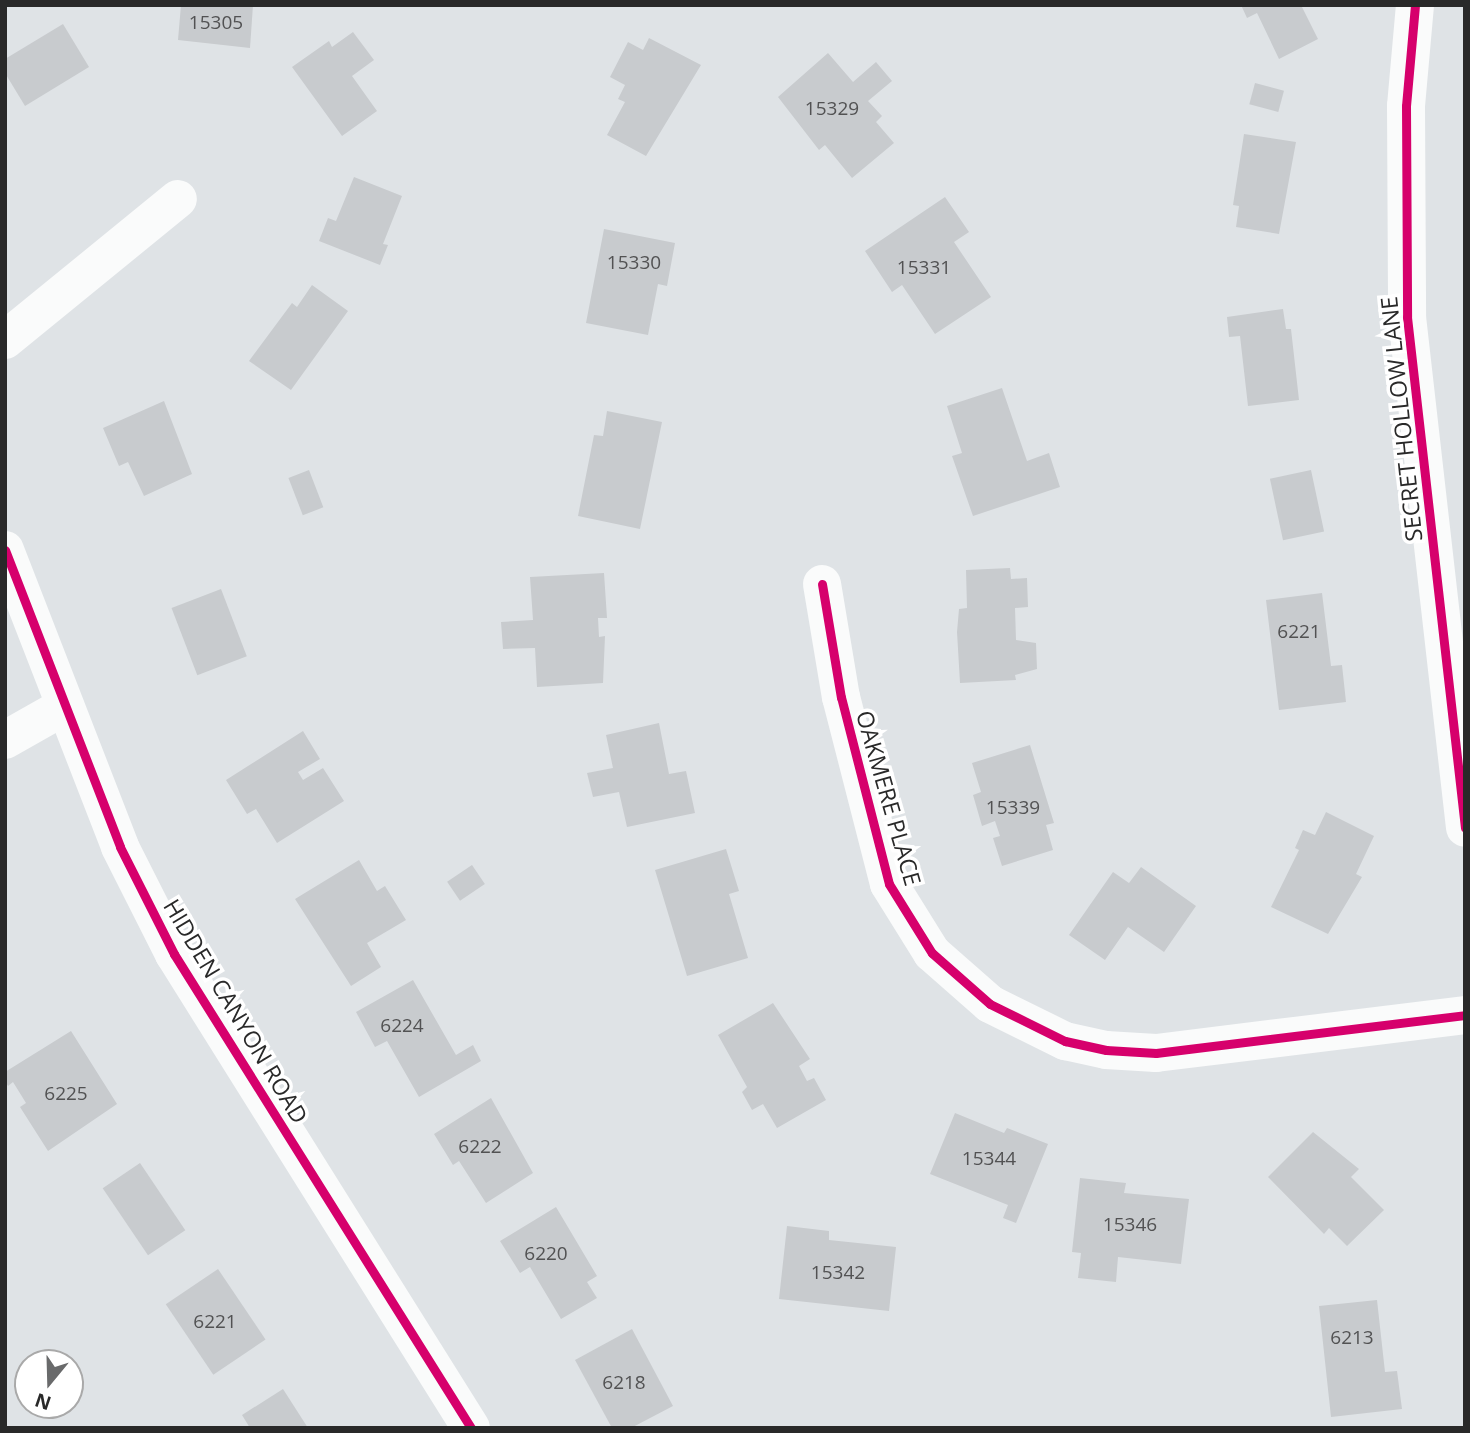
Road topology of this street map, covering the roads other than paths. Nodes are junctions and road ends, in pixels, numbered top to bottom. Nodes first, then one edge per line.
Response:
1 (1415, 5) edge
2 (178, 199) dead end
3 (5, 340) edge
4 (5, 550) edge
5 (822, 584) dead end
6 (65, 706) junction
7 (5, 740) edge
8 (1465, 828) edge
9 (1465, 1015) edge
10 (471, 1428) edge

1 - 8 street, SECRET HOLLOW LANE
2 - 3 street
4 - 6 street, HIDDEN CANYON ROAD
5 - 9 street, OAKMERE PLACE
6 - 7 street
6 - 10 street, HIDDEN CANYON ROAD

